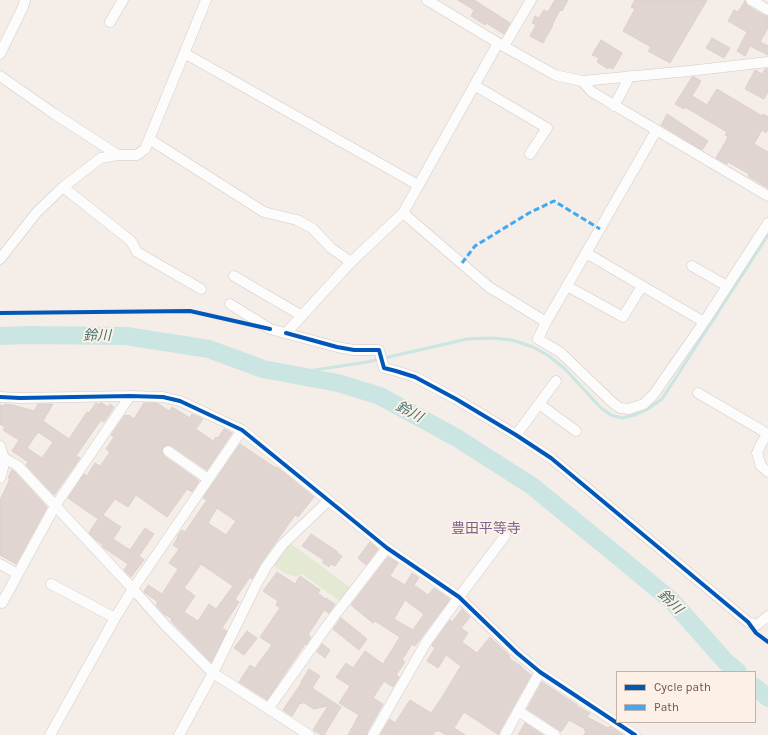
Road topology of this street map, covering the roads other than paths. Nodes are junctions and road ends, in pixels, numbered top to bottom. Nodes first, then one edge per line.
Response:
1 (25, 0) edge
2 (123, 0) edge
3 (206, 0) edge
4 (427, 0) edge
5 (531, 0) edge
6 (751, 0) edge
7 (768, 10) edge
8 (110, 22) dead end
9 (501, 44) junction
10 (184, 53) junction
11 (0, 54) edge
12 (768, 62) edge
13 (0, 76) edge
14 (630, 76) junction
15 (582, 81) junction
16 (474, 85) junction
17 (614, 106) junction
18 (656, 131) junction
19 (149, 139) junction
20 (530, 154) dead end
21 (118, 155) junction
22 (418, 185) junction
23 (63, 187) junction
24 (768, 196) edge
25 (403, 212) junction
26 (768, 224) edge
27 (586, 254) junction
28 (0, 259) edge
29 (351, 262) junction
30 (692, 266) dead end
31 (234, 276) dead end
32 (567, 286) junction
33 (642, 286) junction
34 (727, 286) junction
35 (201, 289) dead end
36 (230, 304) dead end
37 (302, 316) junction
38 (546, 322) junction
39 (704, 322) junction
40 (286, 333) junction
41 (556, 381) dead end
42 (698, 393) dead end
43 (130, 396) junction
44 (0, 397) edge
45 (539, 404) junction
46 (242, 430) junction
47 (576, 431) dead end
48 (768, 434) edge
49 (516, 435) junction
50 (0, 446) edge
51 (168, 452) dead end
52 (4, 458) junction
53 (768, 472) edge
54 (0, 478) edge
55 (208, 479) junction
56 (328, 501) junction
57 (55, 506) junction
58 (505, 536) dead end
59 (387, 548) junction
60 (0, 564) edge
61 (18, 574) junction
62 (51, 584) dead end
63 (133, 589) junction
64 (459, 597) junction
65 (2, 603) dead end
66 (768, 616) edge
67 (115, 618) junction
68 (540, 672) junction
69 (213, 673) junction
70 (268, 709) junction
71 (518, 711) junction
72 (624, 732) edge
73 (506, 734) edge
74 (50, 735) edge
75 (178, 735) edge
76 (309, 735) edge
77 (373, 735) edge
78 (555, 735) edge
79 (635, 735) edge

1 - 11 street
2 - 8 street
3 - 10 street
4 - 9 street
5 - 9 street
6 - 7 street
9 - 15 street
9 - 16 street
10 - 19 street
10 - 22 street
12 - 14 street
13 - 21 street
14 - 15 street
14 - 17 street
15 - 17 street
16 - 20 street
16 - 22 street
17 - 18 street
18 - 24 street
18 - 27 street
19 - 21 street
19 - 29 street
21 - 23 street
22 - 25 street
23 - 28 street
23 - 35 street
25 - 29 street
25 - 38 street
26 - 34 street
27 - 32 street
27 - 33 street
29 - 37 street
30 - 34 street
31 - 37 street
32 - 33 street
32 - 38 street
33 - 39 street
34 - 39 street
36 - 40 street
37 - 40 street
38 - 39 street
40 - 49 street
41 - 45 street
42 - 48 street
43 - 44 street
43 - 46 street
43 - 57 street
45 - 47 street
45 - 49 street
46 - 55 street
46 - 56 street
48 - 53 street
49 - 66 street
50 - 52 street
51 - 55 street
52 - 54 street
52 - 57 street
55 - 63 street
56 - 59 street
56 - 69 street
57 - 61 street
57 - 63 street
58 - 64 street
59 - 64 street
59 - 70 street
60 - 61 street
61 - 65 street
62 - 67 street
63 - 67 street
63 - 69 street
64 - 68 street
64 - 77 street
67 - 74 street
68 - 71 street
68 - 72 street
69 - 70 street
69 - 75 street
70 - 76 street
71 - 73 street
71 - 78 street
72 - 79 street

